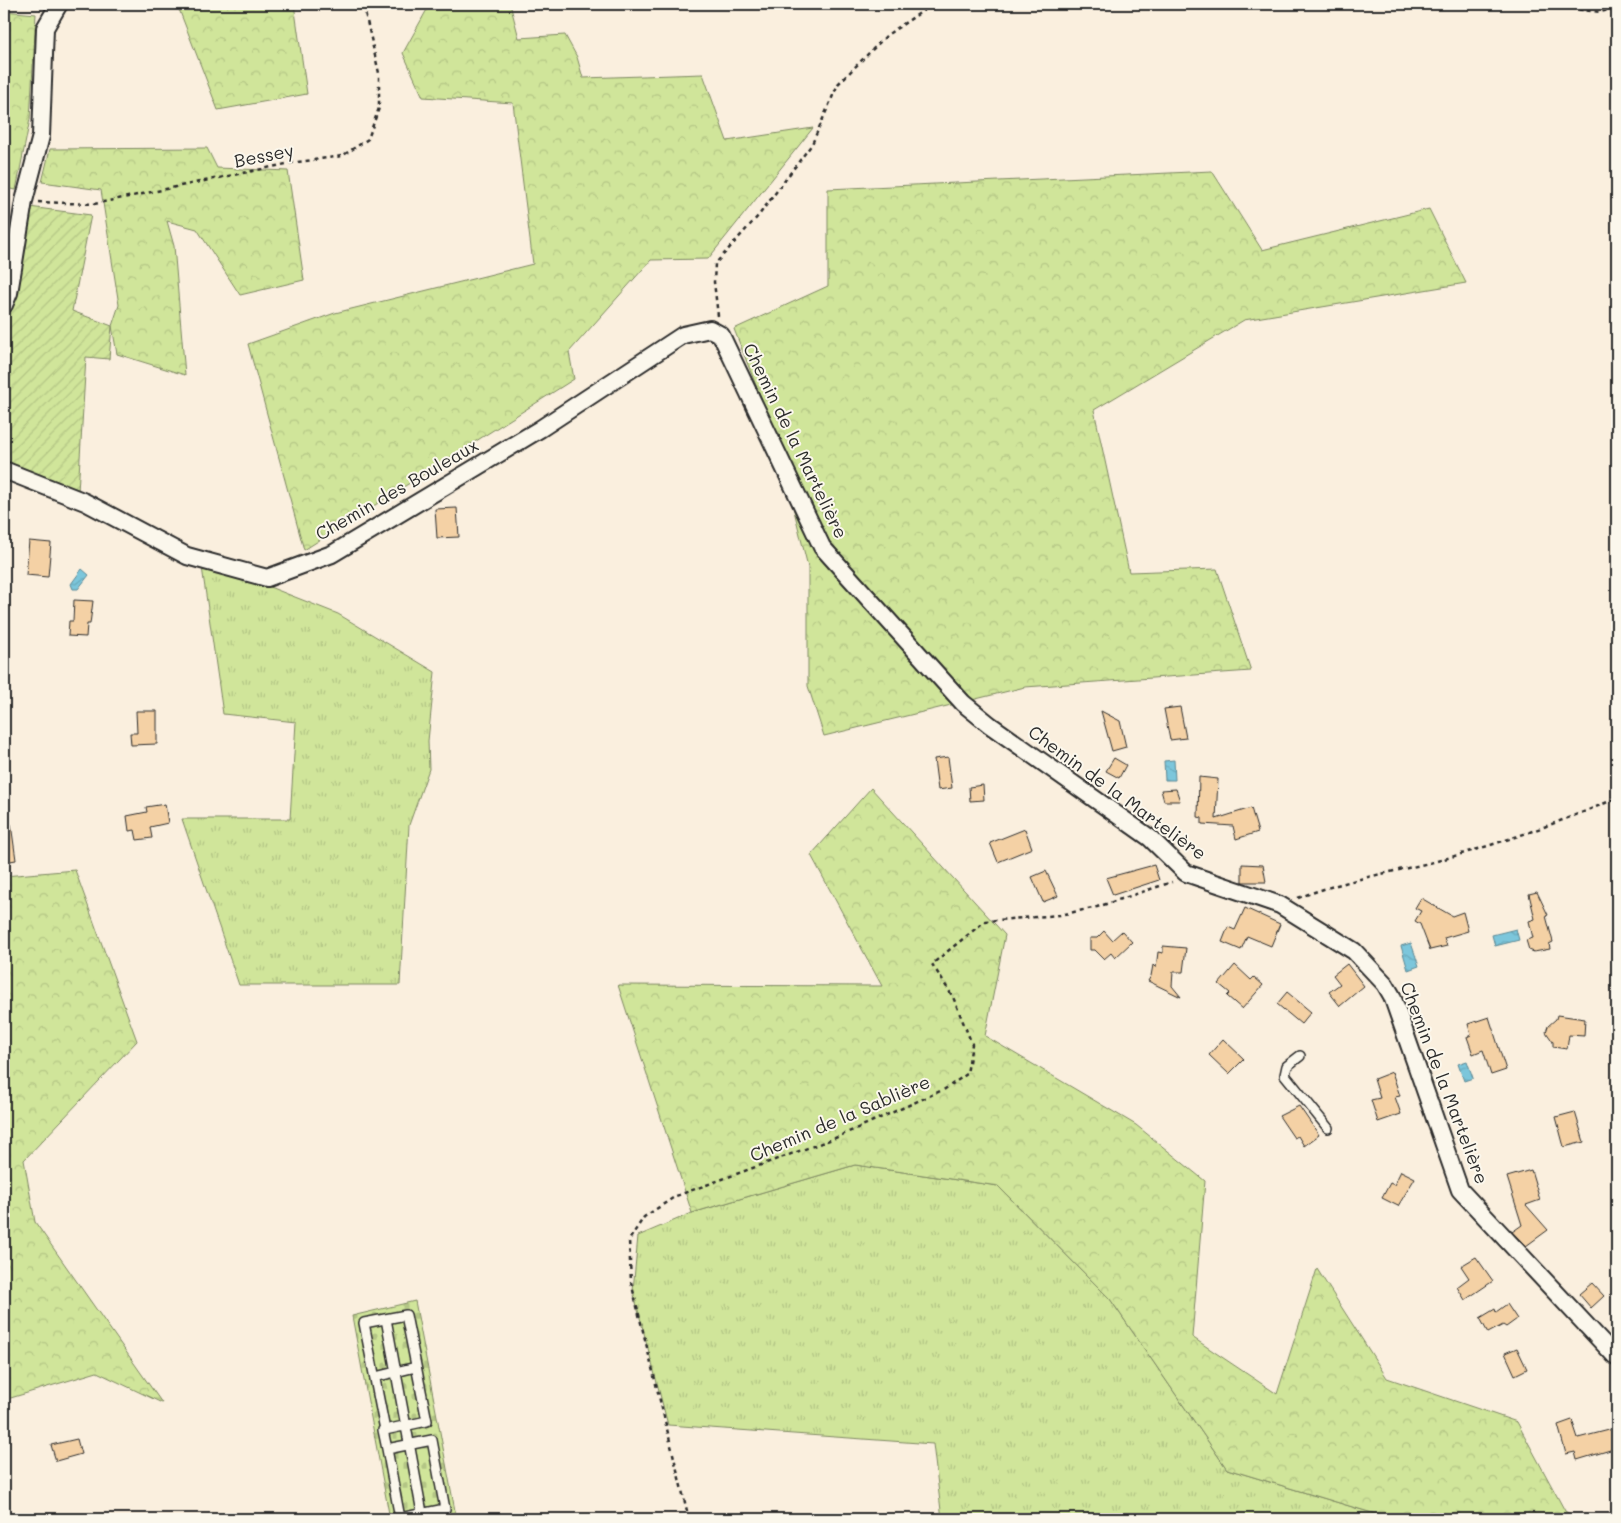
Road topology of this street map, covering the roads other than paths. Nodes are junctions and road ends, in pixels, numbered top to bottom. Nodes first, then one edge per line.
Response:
1 (59, 4) edge
2 (4, 306) edge
3 (716, 332) joint
4 (4, 470) edge
5 (1300, 1056) dead end
6 (1328, 1128) dead end
7 (386, 1319) junction
8 (1617, 1358) edge
9 (416, 1367) junction
10 (396, 1372) junction
11 (375, 1377) junction
12 (406, 1426) junction
13 (385, 1430) junction
14 (410, 1445) junction
15 (387, 1449) junction
16 (423, 1516) edge

1 - 2 street
3 - 4 street, Chemin des Bouleaux
3 - 8 street, Chemin de la Martelière
5 - 6 lane
7 - 9 lane
7 - 10 lane
7 - 11 lane
9 - 10 lane
9 - 12 lane
10 - 11 lane
10 - 12 lane
11 - 13 lane
12 - 13 lane
12 - 14 lane
13 - 15 lane
14 - 15 lane
14 - 16 lane
14 - 16 lane
15 - 16 lane

